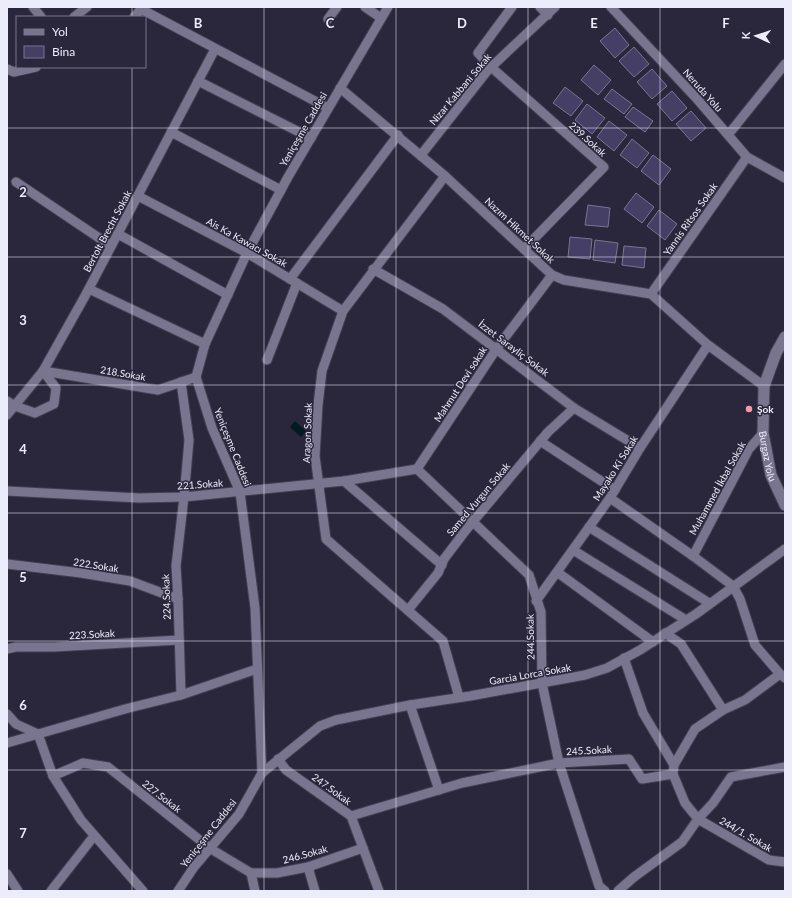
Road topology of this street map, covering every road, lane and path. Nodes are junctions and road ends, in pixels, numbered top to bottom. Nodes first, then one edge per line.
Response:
1 (33, 7) edge
2 (87, 7) edge
3 (337, 7) edge
4 (365, 7) edge
5 (388, 7) edge
6 (512, 7) edge
7 (540, 7) edge
8 (555, 7) edge
9 (611, 7) edge
10 (142, 8) edge
11 (548, 14) junction
12 (40, 16) edge
13 (75, 16) edge
14 (135, 16) edge
15 (381, 18) junction
16 (328, 19) dead end
17 (215, 49) junction
18 (785, 64) edge
19 (491, 67) junction
20 (32, 68) edge
21 (7, 70) edge
22 (198, 81) junction
23 (340, 88) junction
24 (328, 108) junction
25 (171, 132) junction
26 (398, 136) junction
27 (728, 136) junction
28 (311, 138) junction
29 (421, 155) junction
30 (746, 157) junction
31 (446, 176) junction
32 (784, 176) edge
33 (16, 182) dead end
34 (281, 190) junction
35 (138, 196) junction
36 (118, 234) junction
37 (112, 246) junction
38 (524, 249) junction
39 (247, 253) junction
40 (374, 269) junction
41 (552, 275) junction
42 (293, 281) junction
43 (89, 289) junction
44 (651, 294) junction
45 (228, 295) junction
46 (343, 311) junction
47 (785, 338) edge
48 (206, 344) junction
49 (708, 345) junction
50 (496, 348) junction
51 (267, 360) dead end
52 (43, 371) junction
53 (196, 377) junction
54 (181, 382) junction
55 (764, 386) junction
56 (11, 403) edge
57 (574, 408) junction
58 (7, 415) edge
59 (763, 433) junction
60 (540, 441) junction
61 (640, 448) junction
62 (417, 469) junction
63 (344, 481) junction
64 (319, 483) junction
65 (615, 490) junction
66 (7, 491) edge
67 (240, 492) junction
68 (184, 497) junction
69 (610, 498) junction
70 (785, 505) edge
71 (473, 522) junction
72 (589, 527) junction
73 (785, 549) edge
74 (573, 550) junction
75 (693, 556) junction
76 (7, 564) edge
77 (442, 565) junction
78 (557, 572) junction
79 (733, 586) junction
80 (178, 599) junction
81 (537, 600) junction
82 (709, 603) junction
83 (408, 610) junction
84 (686, 620) junction
85 (665, 633) junction
86 (179, 640) junction
87 (653, 642) junction
88 (7, 649) edge
89 (624, 658) junction
90 (258, 669) junction
91 (782, 676) edge
92 (542, 683) junction
93 (181, 695) junction
94 (459, 697) junction
95 (410, 705) junction
96 (723, 710) junction
97 (7, 714) edge
98 (38, 734) junction
99 (7, 743) edge
100 (278, 759) junction
101 (559, 763) junction
102 (784, 768) edge
103 (673, 769) junction
104 (262, 773) junction
105 (53, 776) junction
106 (439, 790) junction
107 (351, 816) junction
108 (698, 819) junction
109 (94, 836) junction
110 (211, 848) junction
111 (363, 848) junction
112 (785, 862) edge
113 (308, 867) junction
114 (251, 873) junction
115 (7, 874) edge
116 (376, 890) edge
117 (18, 891) edge
118 (51, 891) edge
119 (143, 891) edge
120 (178, 891) edge
121 (255, 891) edge
122 (315, 891) edge
123 (605, 891) edge
124 (618, 891) edge

1 - 12 street
2 - 13 street
3 - 16 street
4 - 15 street
5 - 15 street, Yeniçeşme Caddesi
6 - 19 street
7 - 11 street
8 - 11 street, Nizar Kabbani Sokak
9 - 27 street, Neruda Yolu
10 - 14 street
10 - 17 street
11 - 19 street, Nizar Kabbani Sokak
15 - 23 street, Yeniçeşme Caddesi
17 - 22 street, Bertolt Brecht Sokak
17 - 24 street
18 - 27 street
19 - 29 street, Nizar Kabbani Sokak
19 - 38 street, 239.Sokak
20 - 21 street
22 - 25 street, Bertolt Brecht Sokak
22 - 28 street
23 - 24 street, Yeniçeşme Caddesi
23 - 26 street, Nazım Hikmet Sokak
24 - 28 street, Yeniçeşme Caddesi
25 - 34 street
25 - 35 street, Bertolt Brecht Sokak
26 - 29 street, Nazım Hikmet Sokak
26 - 42 street
27 - 30 street, Neruda Yolu
28 - 34 street, Yeniçeşme Caddesi
29 - 31 street, Nazım Hikmet Sokak
30 - 32 street, Neruda Yolu
30 - 44 street, Yannis Ritsos Sokak
31 - 38 street, Nazım Hikmet Sokak
31 - 40 street, Aragon Sokak
33 - 37 street
34 - 39 street, Yeniçeşme Caddesi
35 - 36 street, Bertolt Brecht Sokak
35 - 39 street, Ais Ka Kawacı Sokak
36 - 37 street, Bertolt Brecht Sokak
36 - 45 street
37 - 43 street, Bertolt Brecht Sokak
38 - 41 street, Nazım Hikmet Sokak
39 - 42 street, Ais Ka Kawacı Sokak
39 - 45 street, Yeniçeşme Caddesi
40 - 46 street, Aragon Sokak
40 - 50 street, İzzet Sarayliç Sokak
41 - 44 street, Nazım Hikmet Sokak
41 - 50 street, Mahmut Devi sokak
42 - 46 street, Ais Ka Kawacı Sokak
42 - 51 street
43 - 48 street
43 - 52 street, Bertolt Brecht Sokak
44 - 49 street
45 - 48 street, Yeniçeşme Caddesi
46 - 64 street, Aragon Sokak
47 - 55 street, Burgaz Yolu
48 - 53 street, Yeniçeşme Caddesi
49 - 55 street
49 - 61 street, Mayako Ki Sokak
50 - 57 street, İzzet Sarayliç Sokak
50 - 62 street, Mahmut Devi sokak
52 - 54 street, 218.Sokak
52 - 56 street, Bertolt Brecht Sokak
52 - 56 street
53 - 54 street, 218.Sokak
53 - 67 street, Yeniçeşme Caddesi
54 - 68 street, 224.Sokak
55 - 59 street, Burgaz Yolu
56 - 58 street, Bertolt Brecht Sokak
57 - 60 street, Samed Vurgun Sokak
57 - 61 street, İzzet Sarayliç Sokak
59 - 70 street, Burgaz Yolu
59 - 75 street, Muhammed İkbal Sokak
60 - 65 street
60 - 71 street, Samed Vurgun Sokak
61 - 65 street, Mayako Ki Sokak
62 - 63 street, 221.Sokak
62 - 71 street, 244.Sokak
63 - 64 street, 221.Sokak
63 - 77 street
64 - 67 street, 221.Sokak
64 - 83 street, Aragon Sokak
65 - 69 street, Mayako Ki Sokak
66 - 68 street, 221.Sokak
67 - 68 street, 221.Sokak
67 - 90 street, Yeniçeşme Caddesi
68 - 80 street, 224.Sokak
69 - 72 street, Mayako Ki Sokak
69 - 75 street
71 - 77 street, Samed Vurgun Sokak
71 - 81 street, 244.Sokak
72 - 74 street, Mayako Ki Sokak
72 - 82 street
73 - 79 street, Garcia Lorca Sokak
74 - 78 street, Mayako Ki Sokak
74 - 84 street
75 - 79 street
76 - 80 street, 222.Sokak
77 - 83 street, Samed Vurgun Sokak
78 - 81 street, Mayako Ki Sokak
78 - 87 street
79 - 82 street, Garcia Lorca Sokak
79 - 91 street
80 - 86 street, 224.Sokak
81 - 92 street, 244.Sokak
82 - 84 street, Garcia Lorca Sokak
83 - 94 street, Aragon Sokak
84 - 85 street, Garcia Lorca Sokak
85 - 87 street, Garcia Lorca Sokak
85 - 96 street
86 - 88 street, 223.Sokak
86 - 93 street, 224.Sokak
87 - 89 street, Garcia Lorca Sokak
89 - 92 street, Garcia Lorca Sokak
89 - 103 street
90 - 93 street
90 - 104 street, Yeniçeşme Caddesi
91 - 96 street
92 - 94 street, Garcia Lorca Sokak
92 - 101 street, 244.Sokak
93 - 98 street
94 - 95 street, Garcia Lorca Sokak
95 - 100 street, Garcia Lorca Sokak
95 - 106 street
96 - 103 street
97 - 98 street
98 - 99 street
98 - 105 street
100 - 104 street, Garcia Lorca Sokak
100 - 107 street, 247.Sokak
101 - 103 street, 245.Sokak
101 - 106 street, 245.Sokak
101 - 123 street, 244.Sokak
102 - 108 street
103 - 108 street
104 - 110 street, Yeniçeşme Caddesi
105 - 109 street
105 - 110 street, 227.Sokak
106 - 107 street, 245.Sokak
107 - 111 street, 247.Sokak
108 - 112 street, 244/1. Sokak
108 - 124 street
109 - 118 street
109 - 119 street
110 - 114 street, 227.Sokak
110 - 120 street, Yeniçeşme Caddesi
111 - 113 street, 246.Sokak
111 - 116 street, 247.Sokak
113 - 114 street, 246.Sokak
113 - 122 street
114 - 121 street
115 - 117 street

